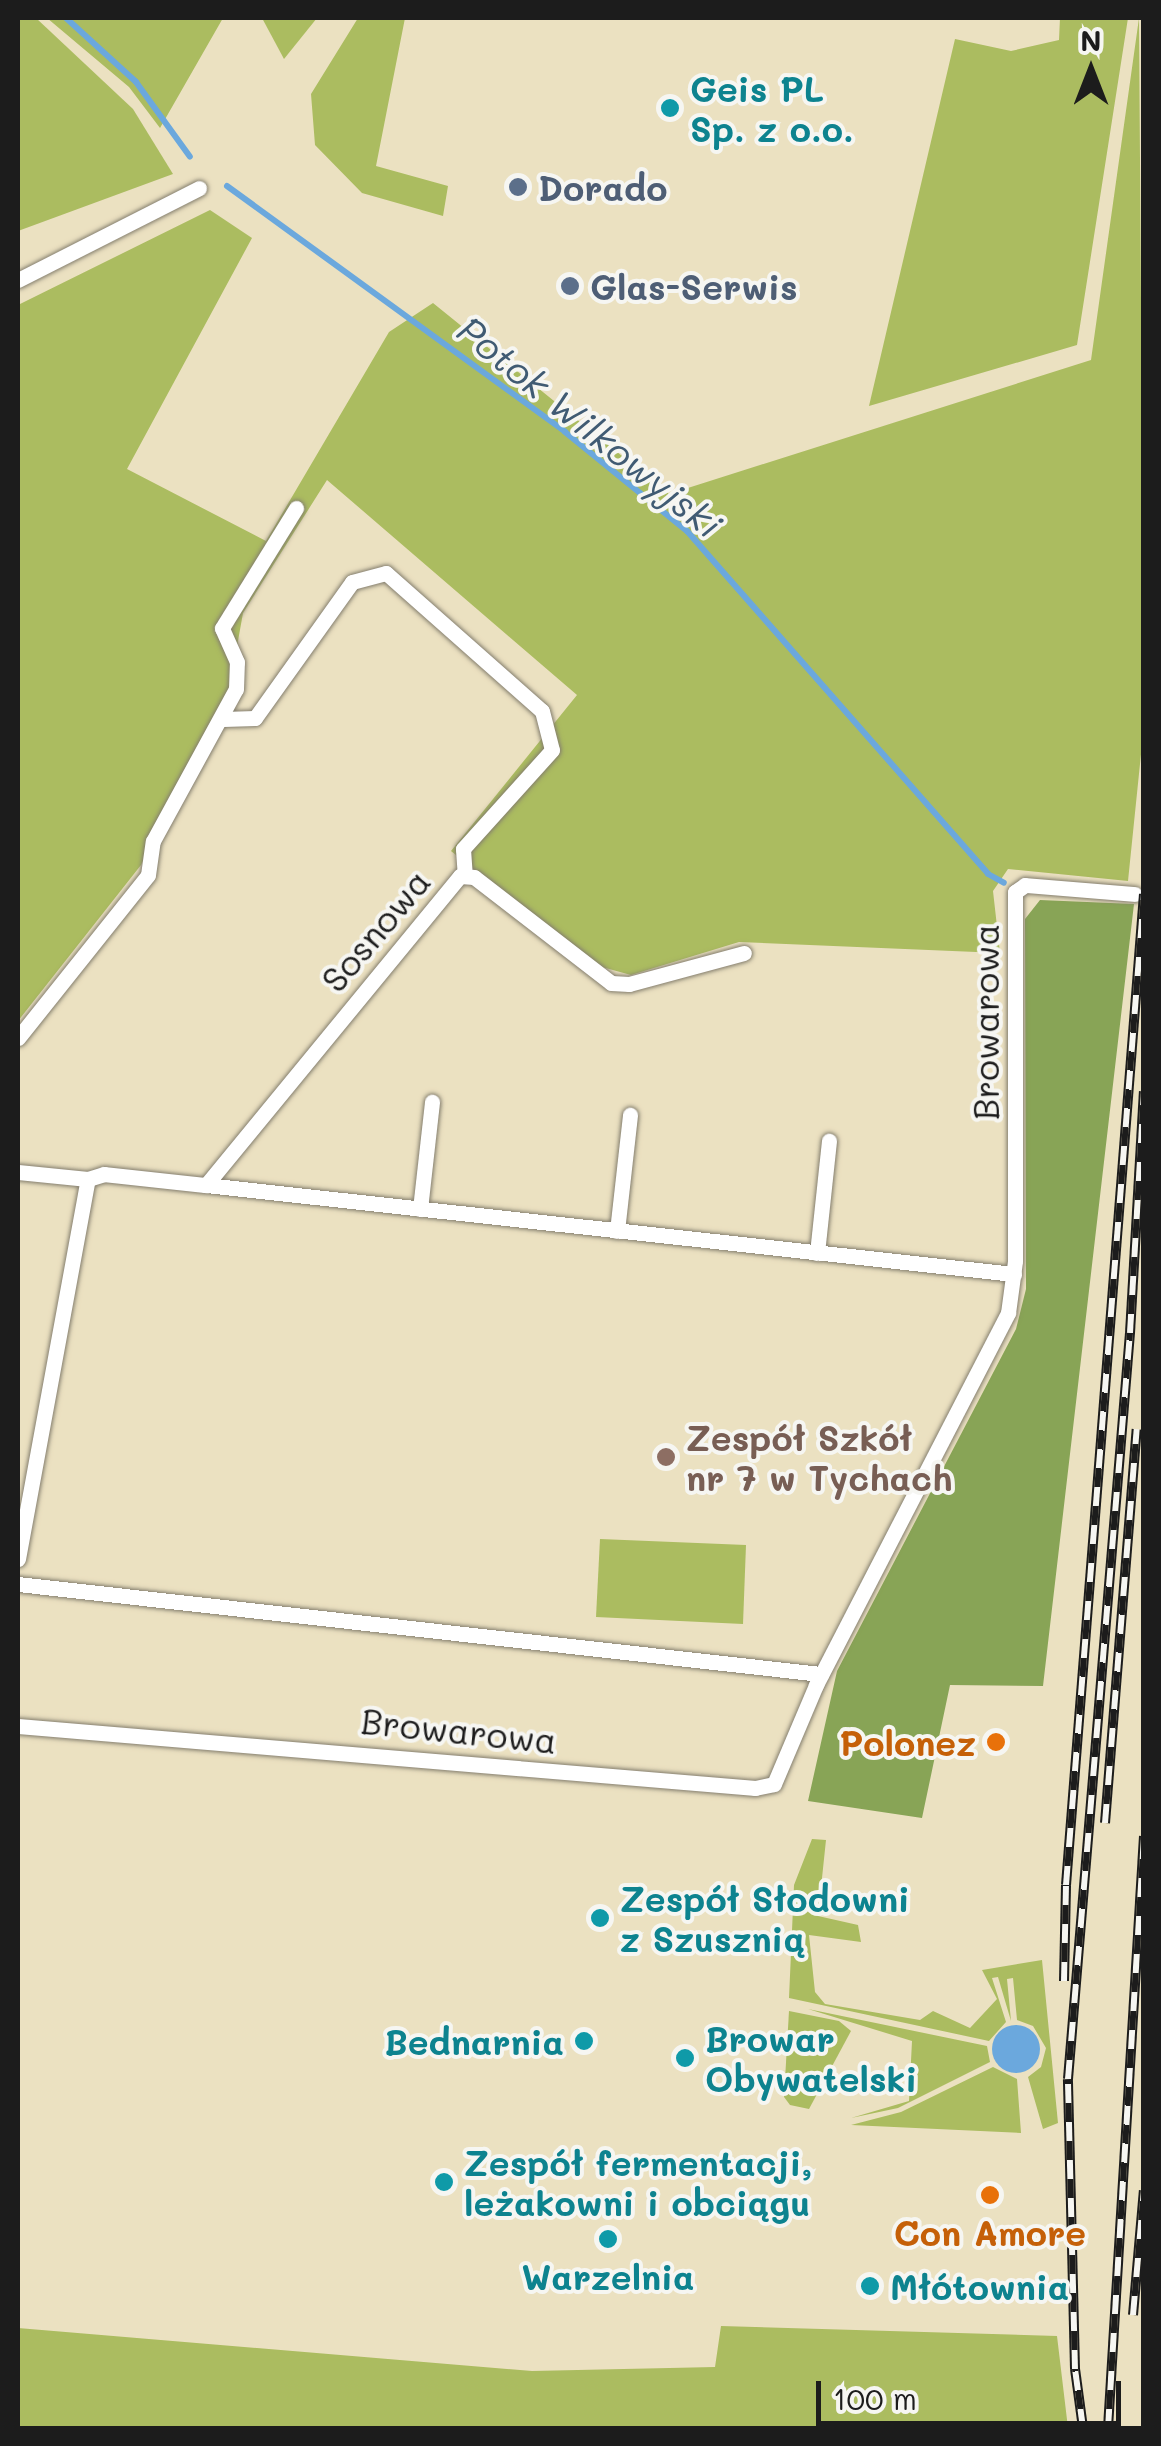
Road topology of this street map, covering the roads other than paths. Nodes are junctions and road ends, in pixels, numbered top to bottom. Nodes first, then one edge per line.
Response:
1 (199, 188) dead end
2 (18, 280) edge
3 (296, 508) dead end
4 (223, 719) junction
5 (465, 875) junction
6 (1134, 894) dead end
7 (744, 953) dead end
8 (18, 1038) edge
9 (432, 1102) dead end
10 (630, 1114) dead end
11 (829, 1141) dead end
12 (18, 1172) edge
13 (88, 1179) junction
14 (206, 1185) junction
15 (420, 1208) junction
16 (617, 1230) junction
17 (817, 1253) junction
18 (1014, 1274) junction
19 (18, 1559) edge
20 (18, 1584) edge
21 (822, 1674) junction
22 (18, 1726) edge

1 - 2 street
3 - 4 street
4 - 5 street
4 - 8 street
5 - 7 street, Sosnowa
5 - 14 street, Sosnowa
6 - 18 street, Browarowa
9 - 15 street
10 - 16 street
11 - 17 street
12 - 13 street
13 - 14 street
13 - 19 street
14 - 15 street
15 - 16 street
16 - 17 street
17 - 18 street
18 - 21 street, Browarowa
20 - 21 street
21 - 22 street, Browarowa

